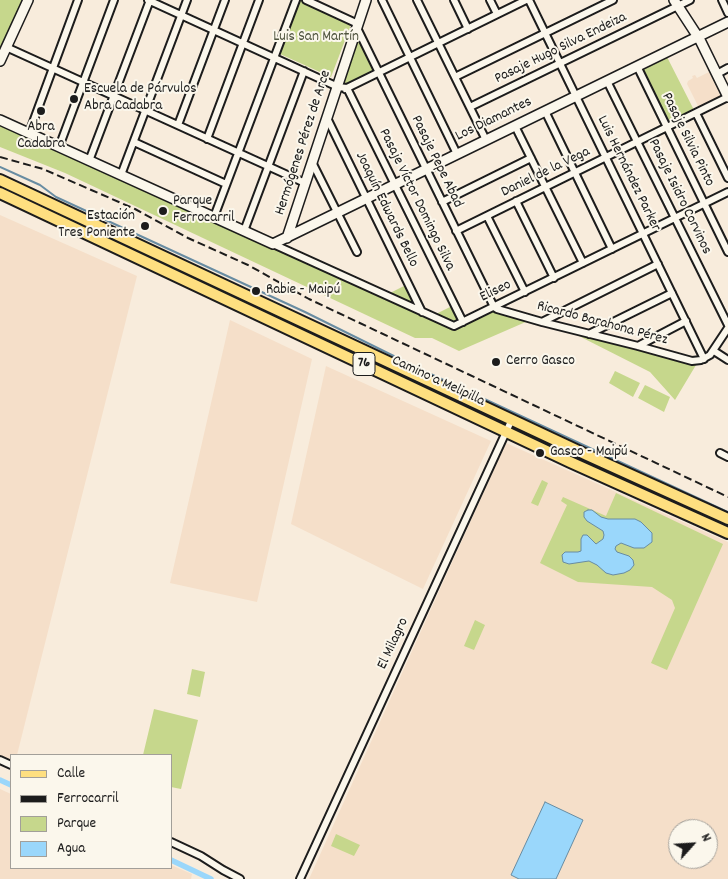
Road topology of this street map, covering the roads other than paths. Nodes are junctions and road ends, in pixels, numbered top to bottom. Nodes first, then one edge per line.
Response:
1 (28, 0) edge
2 (78, 0) edge
3 (114, 0) edge
4 (149, 0) edge
5 (187, 0) edge
6 (224, 0) edge
7 (260, 0) edge
8 (296, 0) edge
9 (306, 0) edge
10 (366, 0) edge
11 (382, 0) edge
12 (417, 0) edge
13 (454, 0) edge
14 (490, 0) edge
15 (527, 0) edge
16 (613, 0) edge
17 (690, 0) edge
18 (722, 0) edge
19 (676, 3) edge
20 (728, 13) edge
21 (497, 14) junction
22 (182, 15) junction
23 (728, 22) edge
24 (358, 26) junction
25 (468, 29) junction
26 (213, 30) junction
27 (545, 34) junction
28 (698, 36) junction
29 (438, 43) junction
30 (243, 44) junction
31 (4, 48) edge
32 (410, 57) junction
33 (274, 58) junction
34 (0, 61) edge
35 (560, 63) junction
36 (637, 66) junction
37 (53, 68) junction
38 (728, 68) edge
39 (304, 72) junction
40 (378, 72) junction
41 (717, 74) junction
42 (455, 77) junction
43 (607, 81) junction
44 (83, 82) junction
45 (347, 88) junction
46 (336, 90) junction
47 (114, 96) junction
48 (576, 96) junction
49 (728, 97) edge
50 (470, 107) junction
51 (146, 110) junction
52 (545, 111) junction
53 (696, 113) junction
54 (327, 118) junction
55 (0, 120) edge
56 (178, 125) junction
57 (515, 126) junction
58 (667, 127) junction
59 (29, 133) junction
60 (207, 139) junction
61 (486, 140) junction
62 (134, 142) junction
63 (637, 142) junction
64 (59, 147) junction
65 (238, 153) junction
66 (457, 154) junction
67 (531, 158) junction
68 (606, 158) junction
69 (89, 161) junction
70 (312, 162) junction
71 (268, 167) junction
72 (426, 169) junction
73 (575, 173) junction
74 (121, 175) junction
75 (728, 178) edge
76 (0, 180) edge
77 (226, 184) junction
78 (305, 184) junction
79 (395, 185) junction
80 (546, 187) junction
81 (728, 192) edge
82 (0, 193) edge
83 (367, 198) junction
84 (442, 202) junction
85 (516, 202) junction
86 (704, 204) junction
87 (296, 212) junction
88 (337, 213) junction
89 (487, 216) junction
90 (214, 217) junction
91 (675, 218) junction
92 (304, 229) junction
93 (244, 231) junction
94 (456, 231) junction
95 (643, 234) junction
96 (287, 238) junction
97 (273, 244) junction
98 (612, 249) junction
99 (357, 252) dead end
100 (728, 252) edge
101 (583, 263) junction
102 (658, 264) junction
103 (554, 278) junction
104 (525, 292) junction
105 (672, 293) junction
106 (494, 307) junction
107 (422, 312) junction
108 (292, 317) junction
109 (463, 322) junction
110 (542, 322) junction
111 (686, 322) junction
112 (728, 327) edge
113 (287, 328) junction
114 (589, 334) junction
115 (340, 339) junction
116 (638, 346) junction
117 (335, 350) junction
118 (714, 351) junction
119 (704, 359) junction
120 (728, 360) edge
121 (447, 389) junction
122 (442, 401) junction
123 (512, 419) junction
124 (506, 431) junction
125 (720, 453) dead end
126 (728, 457) edge
127 (728, 520) edge
128 (728, 533) edge
129 (172, 842) edge
130 (240, 879) edge
131 (300, 879) edge

1 - 31 street
2 - 37 street
3 - 44 street
4 - 22 street
4 - 47 street
5 - 22 street
6 - 26 street
7 - 30 street
8 - 33 street
9 - 24 street
10 - 24 street, Hermógenes Pérez de Arce
11 - 32 street
12 - 29 street
13 - 25 street
14 - 21 street
15 - 21 street
15 - 27 street, Luis Hernández Parker
16 - 27 street
17 - 19 street, Pasaje Hugo Silva Endeiza
18 - 20 street
19 - 28 street
19 - 35 street, Pasaje Hugo Silva Endeiza
21 - 25 street
22 - 26 street
22 - 51 street
23 - 28 street, Los Diamantes
24 - 40 street, Pasaje Pepe Abad
24 - 46 street, Hermógenes Pérez de Arce
25 - 29 street
26 - 30 street
26 - 56 street
27 - 35 street, Luis Hernández Parker
27 - 42 street
28 - 36 street, Los Diamantes
28 - 41 street
29 - 32 street
29 - 42 street
30 - 33 street
30 - 60 street
31 - 34 street
31 - 37 street
32 - 40 street
32 - 66 street
33 - 39 street
33 - 65 street
35 - 48 street, Luis Hernández Parker
35 - 50 street, Pasaje Hugo Silva Endeiza
36 - 43 street, Los Diamantes
36 - 58 street, Pasaje Silvia Pinto
37 - 44 street
37 - 59 street
38 - 41 street
39 - 46 street
39 - 71 street
40 - 45 street
40 - 72 street, Pasaje Pepe Abad
41 - 49 street
42 - 50 street
43 - 48 street, Los Diamantes
43 - 63 street, Pasaje Isidro Corvinos
44 - 47 street
44 - 64 street
45 - 46 street
45 - 79 street, Pasaje Víctor Domingo Silva
46 - 54 street, Hermógenes Pérez de Arce
47 - 51 street
47 - 69 street
48 - 52 street, Los Diamantes
48 - 68 street, Luis Hernández Parker
49 - 53 street, Daniel de la Vega
50 - 61 street
51 - 56 street
51 - 62 street
52 - 57 street, Los Diamantes
52 - 73 street
53 - 58 street, Daniel de la Vega
53 - 75 street
54 - 70 street, Hermógenes Pérez de Arce
54 - 83 street, Joaquín Edwards Bello
55 - 59 street
56 - 60 street
57 - 61 street, Los Diamantes
57 - 67 street
58 - 63 street, Daniel de la Vega
58 - 86 street, Pasaje Silvia Pinto
59 - 64 street
60 - 65 street
61 - 66 street, Los Diamantes
62 - 74 street
62 - 77 street
63 - 68 street, Daniel de la Vega
63 - 91 street, Pasaje Isidro Corvinos
64 - 69 street
65 - 71 street
65 - 77 street
66 - 72 street, Los Diamantes
67 - 80 street
67 - 84 street
68 - 73 street, Daniel de la Vega
68 - 95 street, Luis Hernández Parker
69 - 74 street
70 - 78 street, Hermógenes Pérez de Arce
70 - 88 street
71 - 78 street
71 - 93 street
72 - 79 street, Los Diamantes
72 - 84 street, Pasaje Pepe Abad
73 - 80 street, Daniel de la Vega
73 - 98 street
74 - 90 street
76 - 108 main road, Camino a Melipilla / 76
77 - 90 street
78 - 87 street, Hermógenes Pérez de Arce
79 - 83 street, Los Diamantes
79 - 109 street, Pasaje Víctor Domingo Silva
80 - 85 street, Daniel de la Vega
80 - 101 street
81 - 86 street, Eliseo
82 - 113 main road, Camino a Melipilla / 76
83 - 88 street, Los Diamantes
83 - 107 street, Joaquín Edwards Bello
84 - 94 street, Pasaje Pepe Abad
85 - 89 street, Daniel de la Vega
85 - 103 street
86 - 91 street, Eliseo
86 - 100 street, Pasaje Silvia Pinto
87 - 92 street
87 - 96 street, Hermógenes Pérez de Arce
88 - 92 street, Los Diamantes
88 - 99 street
89 - 94 street, Daniel de la Vega
89 - 104 street
90 - 93 street
91 - 95 street, Eliseo
91 - 112 street, Pasaje Isidro Corvinos
92 - 96 street, Los Diamantes
93 - 97 street
94 - 106 street, Pasaje Pepe Abad
95 - 98 street, Eliseo
95 - 102 street, Luis Hernández Parker
96 - 97 street, Los Diamantes
97 - 107 street, Eliseo
98 - 101 street, Eliseo
101 - 103 street, Eliseo
102 - 105 street, Luis Hernández Parker
102 - 110 street
103 - 104 street, Eliseo
104 - 106 street, Eliseo
105 - 111 street, Luis Hernández Parker
105 - 114 street
106 - 109 street, Eliseo
106 - 110 street, Ricardo Barahona Pérez
107 - 109 street, Eliseo
108 - 113 main road
108 - 115 main road, Camino a Melipilla / 76
110 - 114 street, Ricardo Barahona Pérez
111 - 116 street
111 - 119 street, Luis Hernández Parker
112 - 118 street
113 - 117 main road, Camino a Melipilla / 76
114 - 116 street, Ricardo Barahona Pérez
115 - 117 main road
115 - 121 main road, Camino a Melipilla / 76
116 - 119 street, Ricardo Barahona Pérez
117 - 122 main road, Camino a Melipilla / 76
118 - 119 street
118 - 120 street
121 - 122 main road
121 - 123 main road, Camino a Melipilla / 76
122 - 124 main road, Camino a Melipilla / 76
123 - 124 street, El Milagro
123 - 127 main road, Camino a Melipilla / 76
124 - 128 main road, Camino a Melipilla / 76
124 - 131 street, El Milagro
125 - 126 street
129 - 130 street

